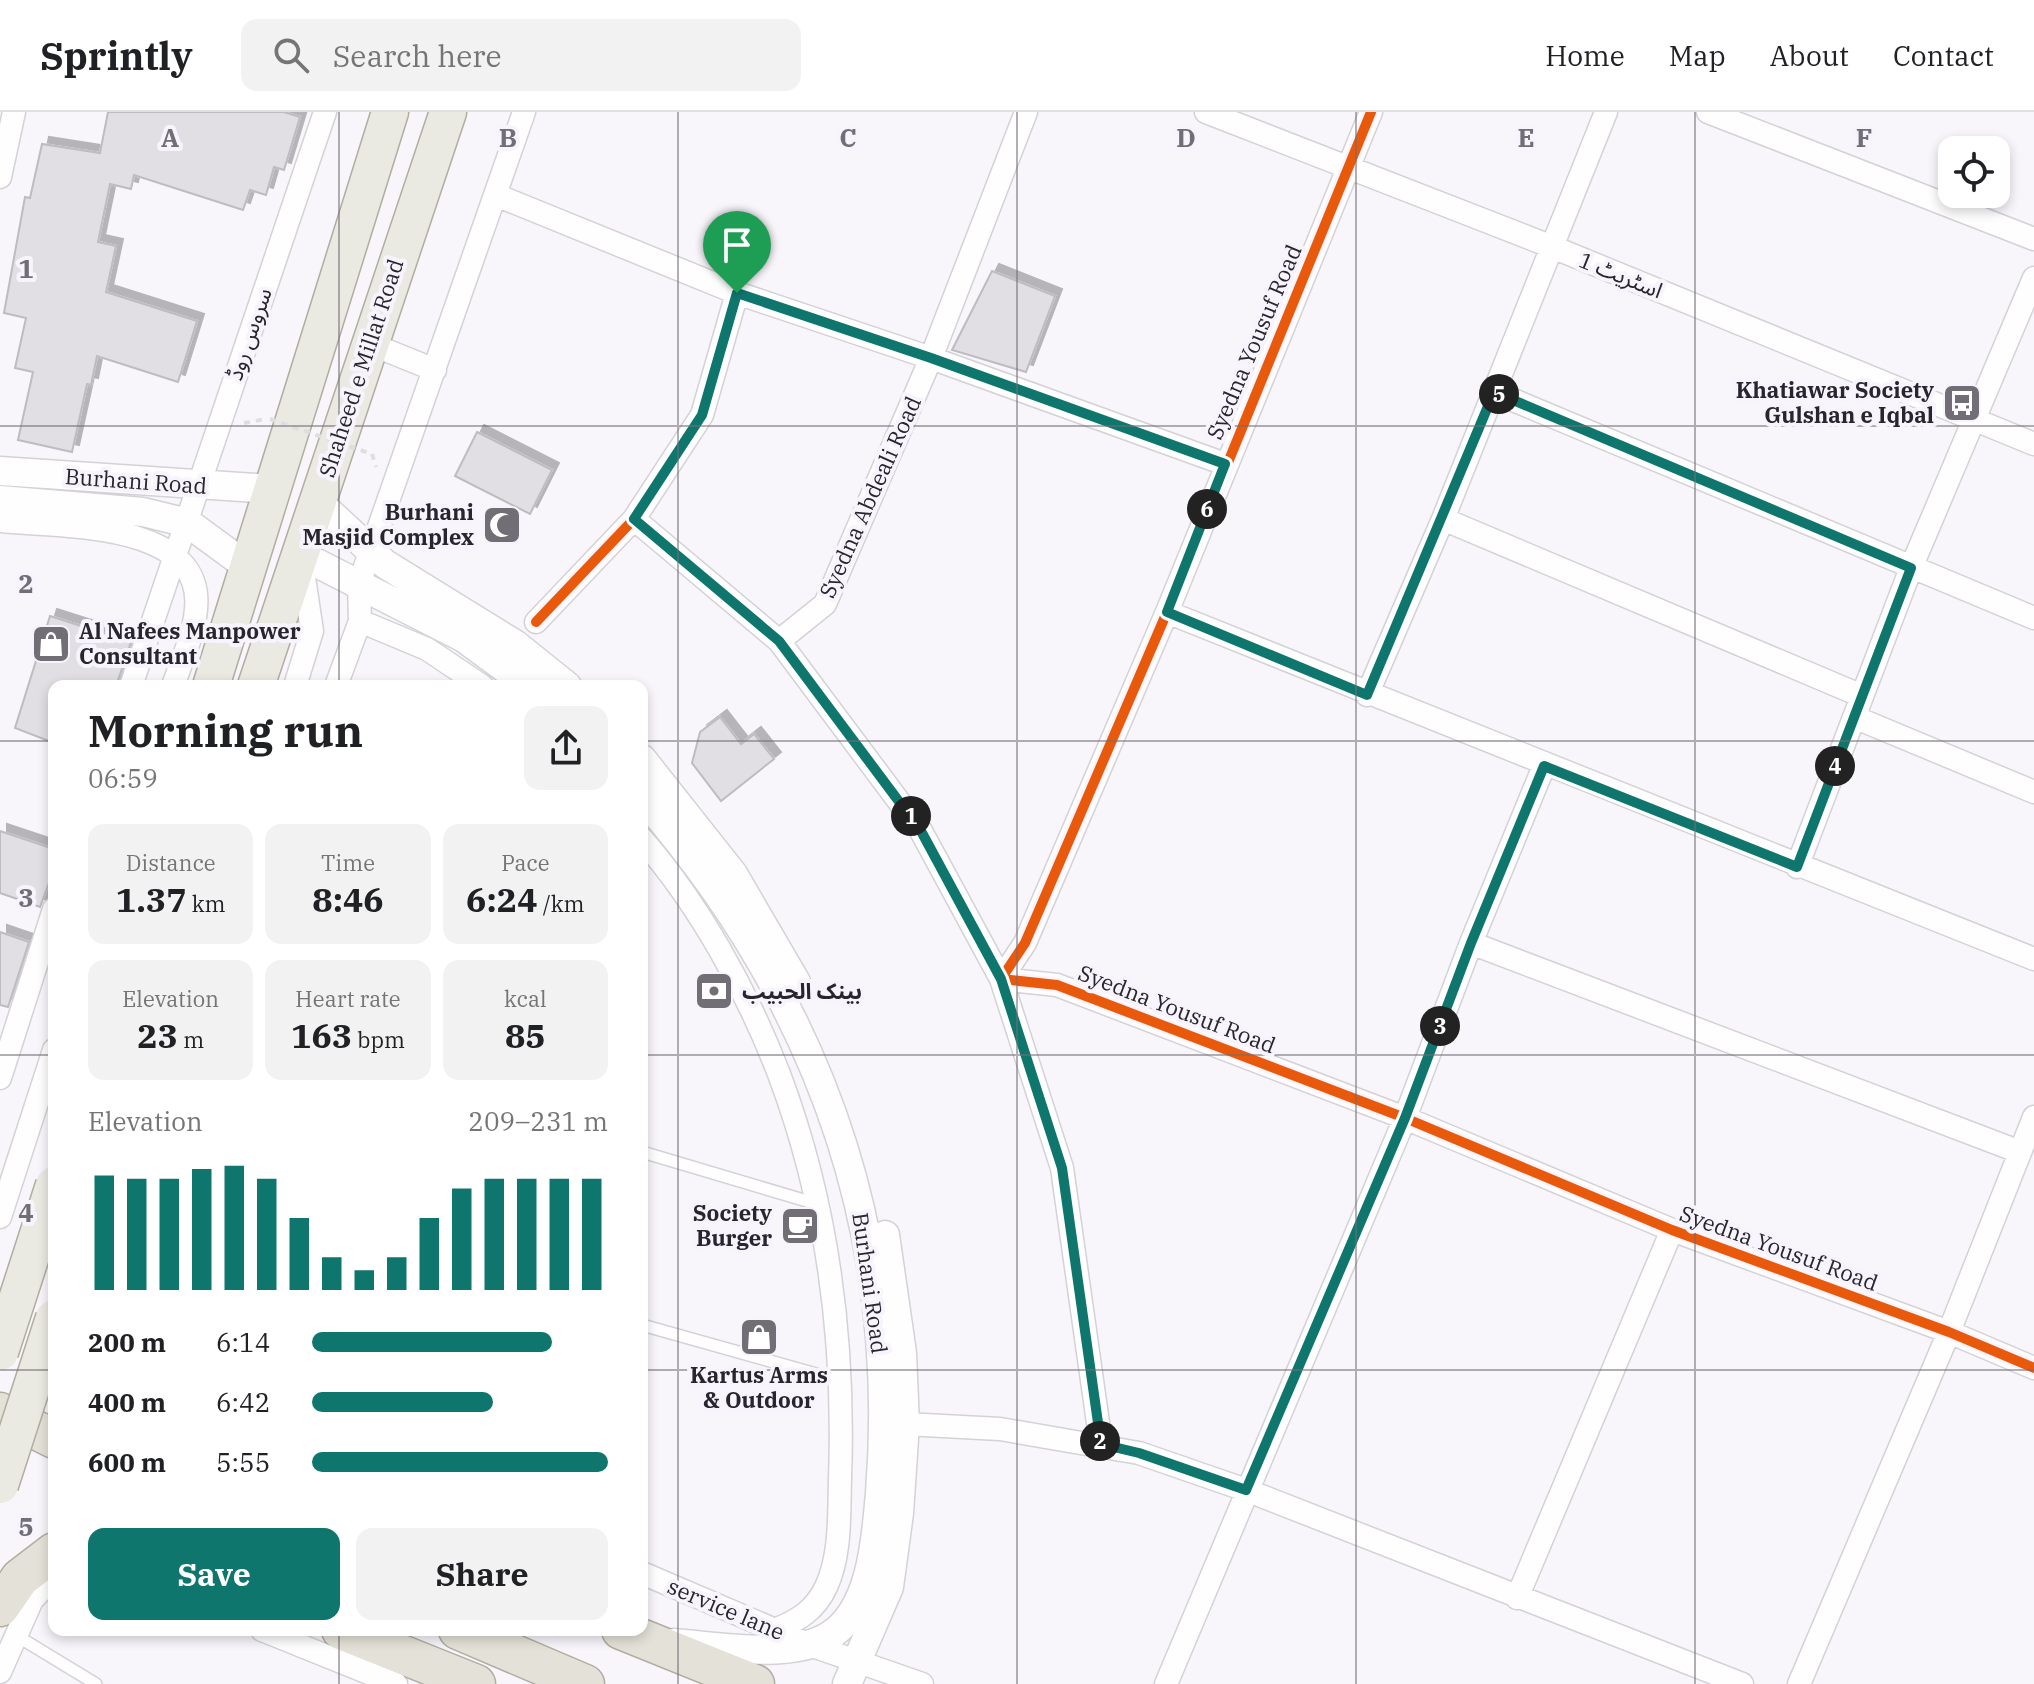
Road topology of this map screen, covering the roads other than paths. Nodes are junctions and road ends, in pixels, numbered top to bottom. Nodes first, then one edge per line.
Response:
1 (14, 112) edge
2 (325, 112) edge
3 (390, 112) edge
4 (405, 112) edge
5 (431, 112) edge
6 (448, 112) edge
7 (524, 112) edge
8 (1026, 112) edge
9 (1206, 112) edge
10 (1371, 112) edge
11 (1606, 112) edge
12 (1708, 112) edge
13 (3, 140) edge
14 (1348, 168) junction
15 (0, 177) edge
16 (496, 195) junction
17 (2034, 239) edge
18 (1550, 246) junction
19 (2034, 278) edge
20 (737, 293) junction
21 (322, 329) junction
22 (366, 351) junction
23 (931, 358) junction
24 (435, 370) junction
25 (1494, 392) junction
26 (1975, 421) junction
27 (2034, 444) edge
28 (1225, 464) junction
29 (0, 471) edge
30 (197, 485) junction
31 (272, 489) junction
32 (0, 500) edge
33 (317, 501) junction
34 (634, 519) junction
35 (1443, 519) junction
36 (0, 521) edge
37 (188, 523) junction
38 (372, 554) junction
39 (301, 555) junction
40 (176, 556) junction
41 (248, 567) junction
42 (1911, 568) junction
43 (359, 584) junction
44 (1167, 612) junction
45 (2034, 618) edge
46 (360, 621) junction
47 (536, 622) dead end
48 (779, 641) junction
49 (133, 680) edge
50 (175, 680) edge
51 (213, 680) edge
52 (258, 680) edge
53 (297, 680) edge
54 (338, 680) edge
55 (473, 680) edge
56 (521, 680) edge
57 (560, 680) edge
58 (1367, 695) junction
59 (1858, 707) junction
60 (1544, 766) junction
61 (648, 767) edge
62 (2034, 792) edge
63 (648, 804) edge
64 (648, 848) edge
65 (1797, 867) junction
66 (48, 928) edge
67 (1471, 943) junction
68 (2034, 959) edge
69 (1001, 979) junction
70 (48, 1068) edge
71 (0, 1078) edge
72 (2034, 1117) edge
73 (1405, 1118) junction
74 (2020, 1152) junction
75 (648, 1154) edge
76 (14, 1173) junction
77 (48, 1188) edge
78 (48, 1204) edge
79 (817, 1204) junction
80 (0, 1217) edge
81 (1672, 1230) junction
82 (648, 1327) edge
83 (0, 1330) edge
84 (1949, 1332) junction
85 (48, 1337) edge
86 (0, 1352) edge
87 (48, 1357) edge
88 (2034, 1368) edge
89 (841, 1381) junction
90 (0, 1412) edge
91 (905, 1424) junction
92 (48, 1436) edge
93 (1101, 1444) junction
94 (0, 1485) edge
95 (1246, 1490) junction
96 (48, 1557) edge
97 (648, 1575) edge
98 (48, 1583) edge
99 (1517, 1598) junction
100 (9, 1621) edge
101 (777, 1629) junction
102 (277, 1636) edge
103 (356, 1636) edge
104 (472, 1636) edge
105 (637, 1636) edge
106 (810, 1645) junction
107 (0, 1672) edge
108 (853, 1672) edge
109 (96, 1684) edge
110 (396, 1684) edge
111 (476, 1684) edge
112 (585, 1684) edge
113 (755, 1684) edge
114 (922, 1684) edge
115 (1166, 1684) edge
116 (1742, 1684) edge
117 (1799, 1684) edge

1 - 13 street
2 - 30 street, سروس روڈ
3 - 21 main road
4 - 21 main road
5 - 22 main road
6 - 22 main road, Shaheed e Millat Road
7 - 16 street
8 - 23 street, Syedna Abdeali Road
9 - 14 street, اسٹریٹ 1
10 - 14 street, Syedna Yousuf Road
11 - 18 street
12 - 17 street
13 - 15 street
14 - 18 street, اسٹریٹ 1
14 - 28 street, Syedna Yousuf Road
16 - 20 street
16 - 24 street
18 - 25 street
18 - 26 street, اسٹریٹ 1
19 - 26 street
20 - 23 street
20 - 34 street
21 - 31 main road
22 - 24 street
22 - 33 main road, Shaheed e Millat Road
23 - 28 street
23 - 48 street, Syedna Abdeali Road
24 - 38 street
25 - 35 street
25 - 42 street
26 - 27 street, اسٹریٹ 1
26 - 42 street
28 - 44 street, Syedna Yousuf Road
29 - 30 street, Burhani Road
30 - 31 street, Burhani Road
30 - 37 street, سروس روڈ
31 - 41 main road
32 - 37 street, Burhani Road
33 - 38 street
33 - 39 main road, Shaheed e Millat Road
34 - 47 street
34 - 48 street
35 - 58 street
35 - 59 street
36 - 40 street
37 - 40 street, سروس روڈ
37 - 41 street, Burhani Road
38 - 43 street
38 - 57 street
39 - 43 street
39 - 52 main road, Shaheed e Millat Road
39 - 53 street
40 - 49 street
40 - 50 street
41 - 51 main road
42 - 45 street
42 - 59 street
43 - 46 street
43 - 56 street
44 - 58 street
44 - 69 street, Syedna Yousuf Road
46 - 54 street
46 - 55 street
48 - 69 street
58 - 60 street
59 - 62 street
59 - 65 street
60 - 65 street
60 - 67 street
61 - 91 street
63 - 106 street, Burhani Road
64 - 79 street
65 - 68 street
66 - 71 street
67 - 73 street
67 - 74 street
69 - 73 street, Syedna Yousuf Road
69 - 93 street
70 - 76 street
72 - 74 street
73 - 81 street, Syedna Yousuf Road
73 - 95 street
74 - 84 street
75 - 79 lane
76 - 77 street
76 - 80 street
78 - 86 main road, bridge
79 - 89 street
81 - 84 street, Syedna Yousuf Road
81 - 99 street
82 - 89 lane
83 - 87 highway
84 - 88 street, Syedna Yousuf Road
84 - 117 street
85 - 94 main road, bridge
89 - 101 street
90 - 92 highway
91 - 93 street
91 - 108 street
93 - 95 street
95 - 99 street
95 - 115 street
96 - 100 highway
97 - 101 street, service lane
98 - 100 street
99 - 116 street
100 - 107 street
100 - 109 lane
101 - 106 street, service lane
102 - 110 street
103 - 111 highway
104 - 112 highway
105 - 106 street
105 - 113 highway
106 - 108 street, service lane
108 - 114 street, service lane

